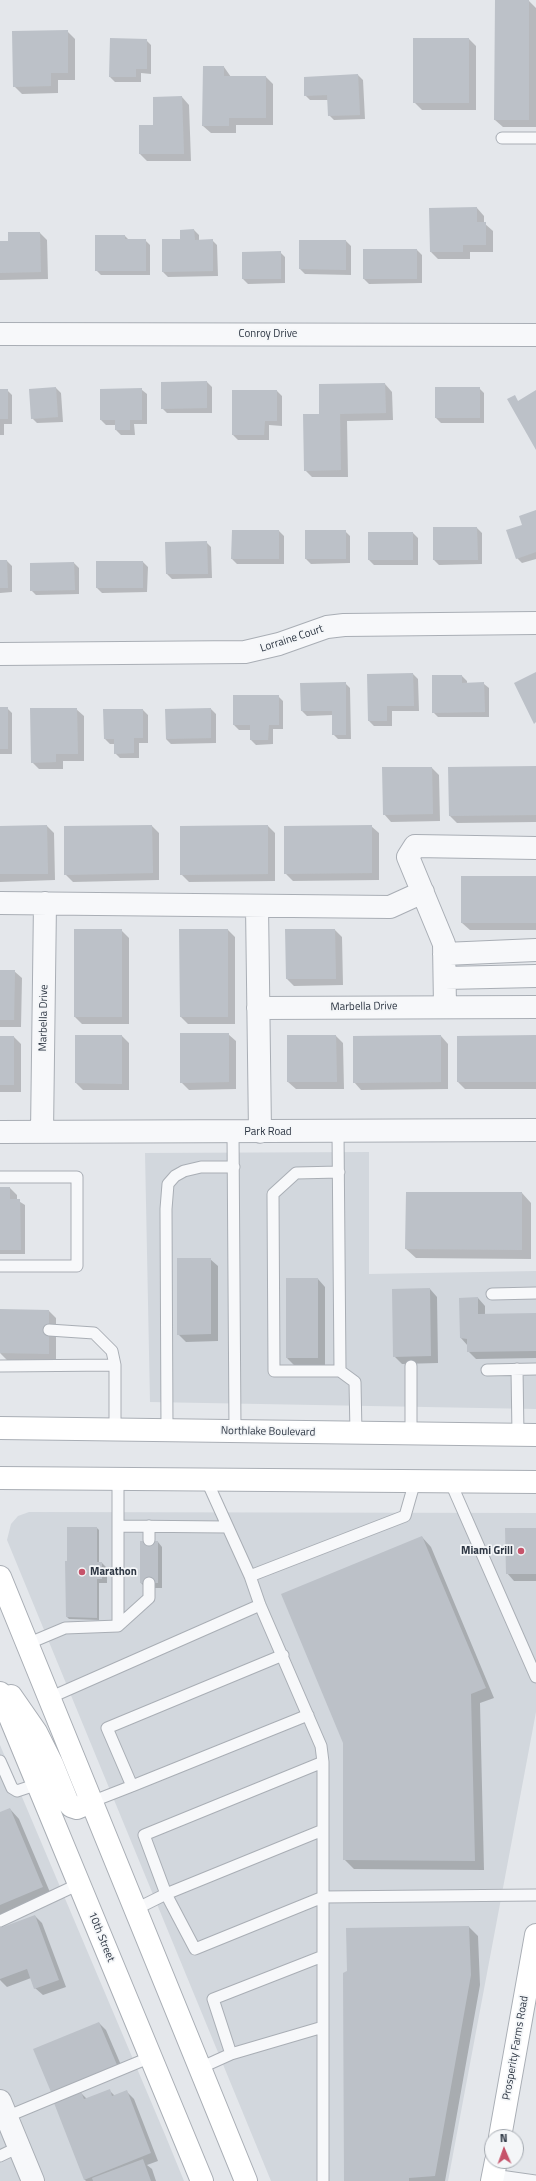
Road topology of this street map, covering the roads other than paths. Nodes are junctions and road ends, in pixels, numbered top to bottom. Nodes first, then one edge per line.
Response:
1 (502, 138) dead end
2 (536, 138) edge
3 (0, 334) edge
4 (536, 335) edge
5 (536, 623) edge
6 (0, 654) edge
7 (536, 848) edge
8 (423, 892) junction
9 (0, 903) edge
10 (45, 903) junction
11 (257, 906) junction
12 (536, 950) edge
13 (444, 954) junction
14 (536, 976) edge
15 (445, 978) junction
16 (445, 1006) junction
17 (536, 1007) edge
18 (258, 1008) junction
19 (536, 1130) edge
20 (0, 1132) edge
21 (42, 1132) junction
22 (233, 1132) junction
23 (260, 1132) junction
24 (338, 1132) junction
25 (234, 1167) junction
26 (339, 1172) junction
27 (0, 1177) edge
28 (0, 1266) edge
29 (536, 1293) edge
30 (492, 1294) dead end
31 (49, 1330) dead end
32 (115, 1365) junction
33 (0, 1366) edge
34 (411, 1366) dead end
35 (518, 1369) junction
36 (536, 1369) edge
37 (487, 1370) dead end
38 (340, 1371) junction
39 (0, 1428) edge
40 (115, 1429) junction
41 (167, 1430) junction
42 (235, 1431) junction
43 (356, 1433) junction
44 (411, 1434) junction
45 (527, 1435) edge
46 (0, 1478) edge
47 (118, 1479) junction
48 (206, 1479) junction
49 (415, 1481) junction
50 (450, 1481) junction
51 (536, 1482) edge
52 (118, 1526) junction
53 (149, 1526) junction
54 (227, 1526) junction
55 (149, 1540) dead end
56 (250, 1576) junction
57 (0, 1577) edge
58 (149, 1583) dead end
59 (260, 1605) junction
60 (118, 1626) junction
61 (27, 1644) junction
62 (283, 1655) junction
63 (536, 1677) edge
64 (0, 1683) edge
65 (0, 1693) edge
66 (50, 1698) junction
67 (308, 1715) junction
68 (0, 1760) edge
69 (323, 1762) junction
70 (38, 1784) junction
71 (132, 1786) junction
72 (92, 1802) junction
73 (323, 1830) junction
74 (79, 1884) junction
75 (166, 1894) junction
76 (536, 1895) edge
77 (323, 1896) junction
78 (136, 1909) junction
79 (0, 1921) edge
80 (536, 1935) edge
81 (323, 1956) junction
82 (323, 2027) junction
83 (231, 2054) junction
84 (151, 2057) junction
85 (200, 2068) junction
86 (3, 2109) edge
87 (501, 2129) edge
88 (9, 2152) edge
89 (494, 2172) edge
90 (33, 2181) edge
91 (202, 2181) edge
92 (246, 2181) edge
93 (323, 2181) edge
94 (536, 2181) edge

1 - 2 lane
3 - 4 street, Conroy Drive
5 - 6 street, Lorraine Court
7 - 8 street
8 - 11 street
8 - 13 street
9 - 10 street
10 - 11 street
10 - 21 street, Marbella Drive
11 - 18 street
12 - 13 street
13 - 15 street
14 - 15 street
15 - 16 street
16 - 17 street, Marbella Drive
16 - 18 street, Marbella Drive
18 - 23 street
19 - 24 street, Park Road
20 - 21 street, Park Road
21 - 22 street, Park Road
22 - 23 street, Park Road
22 - 25 lane
23 - 24 street, Park Road
24 - 26 lane
25 - 41 lane
25 - 42 lane
26 - 38 lane
26 - 38 lane
27 - 28 lane
29 - 30 lane
31 - 32 lane
32 - 33 lane
32 - 40 lane
34 - 44 lane
35 - 36 lane
35 - 37 lane
35 - 45 lane
38 - 43 lane
39 - 40 main road, Northlake Boulevard
40 - 41 main road, Northlake Boulevard
41 - 42 main road, Northlake Boulevard
42 - 43 main road, Northlake Boulevard
43 - 44 main road, Northlake Boulevard
44 - 45 main road, Northlake Boulevard
46 - 47 main road
47 - 48 main road
47 - 52 lane
48 - 49 main road
48 - 54 lane
49 - 50 main road
49 - 56 lane
50 - 51 main road
50 - 63 lane
52 - 53 lane
52 - 60 lane
53 - 54 lane
53 - 55 lane
54 - 56 lane
56 - 59 lane
57 - 61 main road
58 - 60 lane
59 - 62 lane
59 - 66 lane
60 - 61 lane
61 - 66 main road
62 - 67 lane
62 - 71 lane
64 - 72 main road
65 - 70 main road, 10th Street
66 - 72 main road
67 - 69 lane
67 - 71 lane
68 - 70 lane
69 - 73 lane
69 - 75 lane
70 - 74 main road, 10th Street
71 - 72 lane
72 - 78 main road
73 - 75 lane
73 - 77 lane
74 - 79 lane
74 - 84 main road, 10th Street
75 - 77 lane
75 - 78 lane
76 - 77 lane
77 - 81 lane
78 - 85 main road
80 - 87 main road, Prosperity Farms Road
81 - 82 lane
81 - 83 lane
82 - 83 lane
82 - 93 lane
83 - 85 lane
84 - 86 lane
84 - 91 main road, 10th Street
85 - 92 main road
86 - 88 street
88 - 90 street
89 - 94 lane

